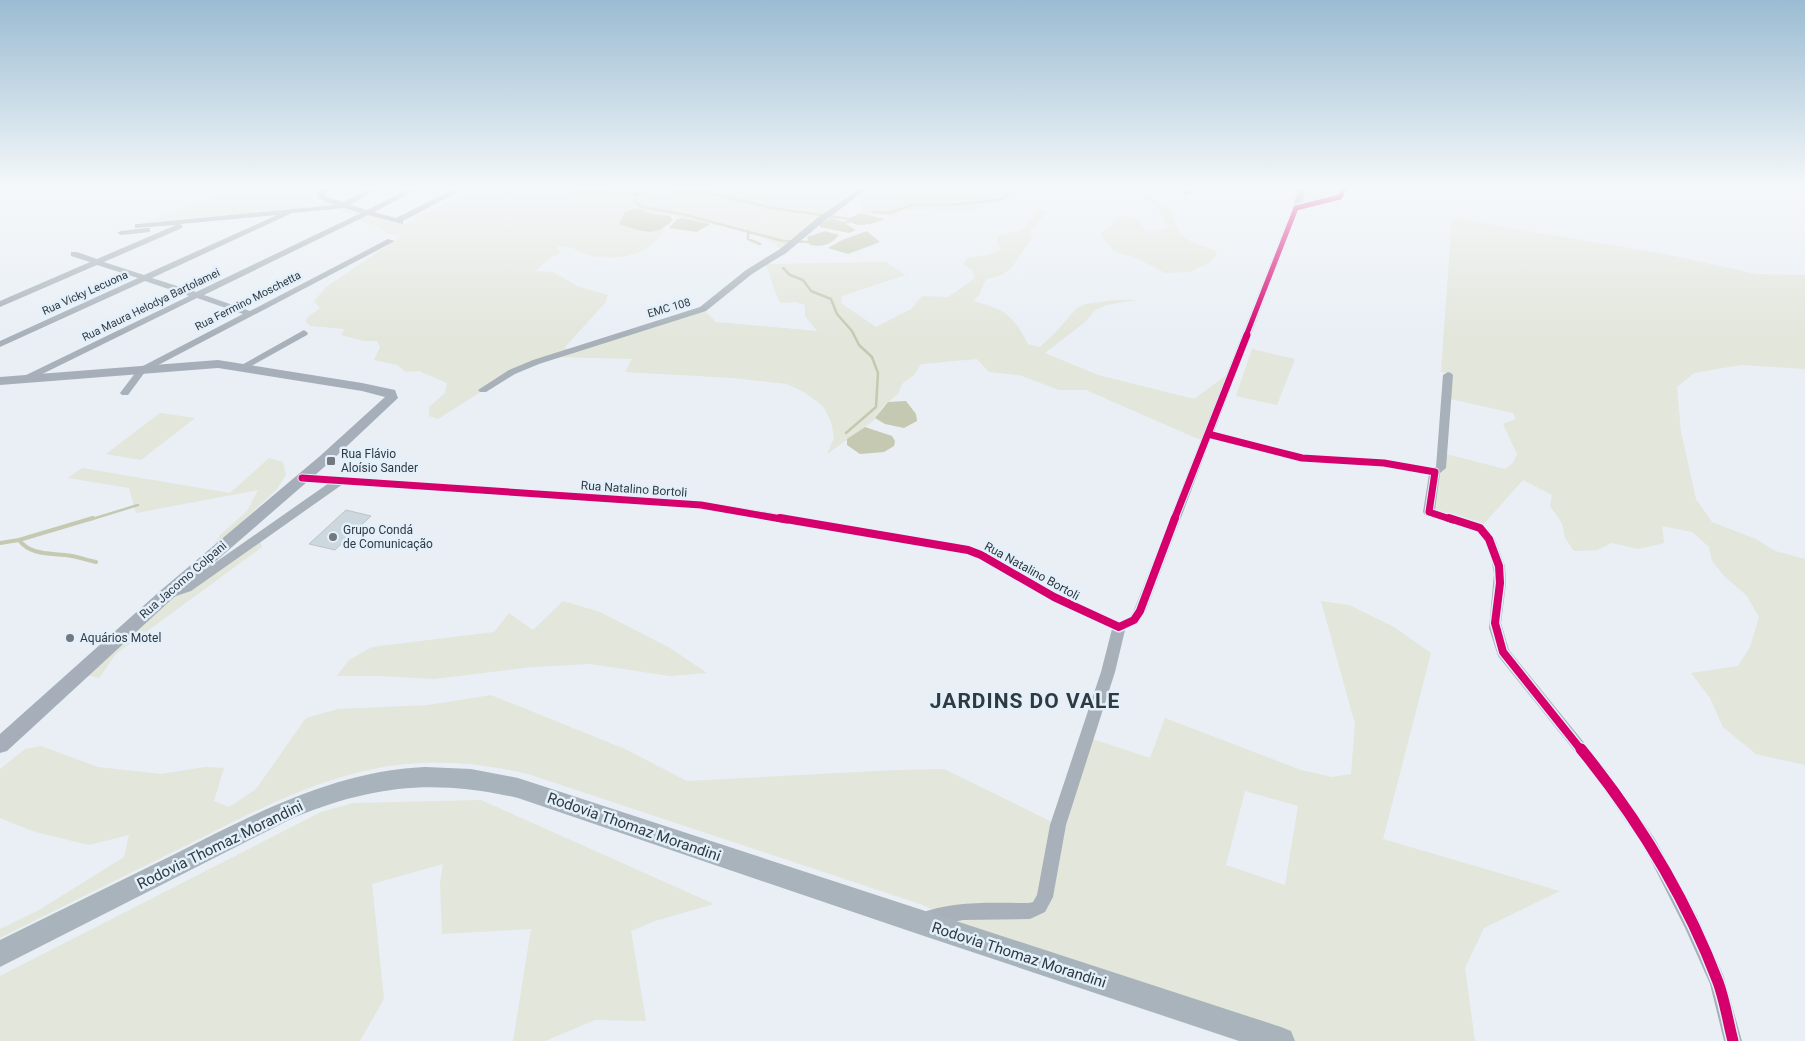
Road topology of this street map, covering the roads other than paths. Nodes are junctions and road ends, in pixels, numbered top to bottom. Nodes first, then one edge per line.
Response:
1 (151, 238) edge
2 (233, 238) edge
3 (315, 238) edge
4 (800, 238) edge
5 (1284, 238) edge
6 (391, 241) dead end
7 (74, 254) dead end
8 (97, 262) junction
9 (145, 278) junction
10 (195, 295) junction
11 (0, 304) edge
12 (248, 313) junction
13 (304, 333) dead end
14 (0, 344) edge
15 (243, 367) junction
16 (142, 370) junction
17 (1448, 375) dead end
18 (25, 379) junction
19 (0, 381) edge
20 (483, 390) dead end
21 (125, 393) dead end
22 (1208, 434) junction
23 (1435, 472) junction
24 (302, 478) junction
25 (340, 481) junction
26 (169, 592) junction
27 (1119, 627) junction
28 (0, 745) edge
29 (918, 922) junction
30 (0, 954) edge
31 (1281, 1041) edge
32 (1733, 1041) edge

1 - 8 street
2 - 9 street, Rua Vicky Lecuona
3 - 10 street, Rua Maura Helodya Bartolamei
4 - 20 street, EMC 108
5 - 22 street
6 - 12 street, Rua Fermino Moschetta
7 - 8 street
8 - 9 street
8 - 11 street
9 - 10 street
9 - 14 street, Rua Vicky Lecuona
10 - 12 street
10 - 18 street, Rua Maura Helodya Bartolamei
12 - 16 street, Rua Fermino Moschetta
13 - 15 street
15 - 16 street
15 - 24 street
16 - 18 street
16 - 21 street
17 - 23 street
18 - 19 street
22 - 23 street
22 - 27 street
23 - 32 street
24 - 25 street, Rua Natalino Bortoli
24 - 26 street, Rua Jacomo Colpani
25 - 26 street
25 - 27 street, Rua Natalino Bortoli
26 - 28 street, Rua Jacomo Colpani
27 - 29 street
29 - 30 main road, Rodovia Thomaz Morandini
29 - 31 main road, Rodovia Thomaz Morandini

